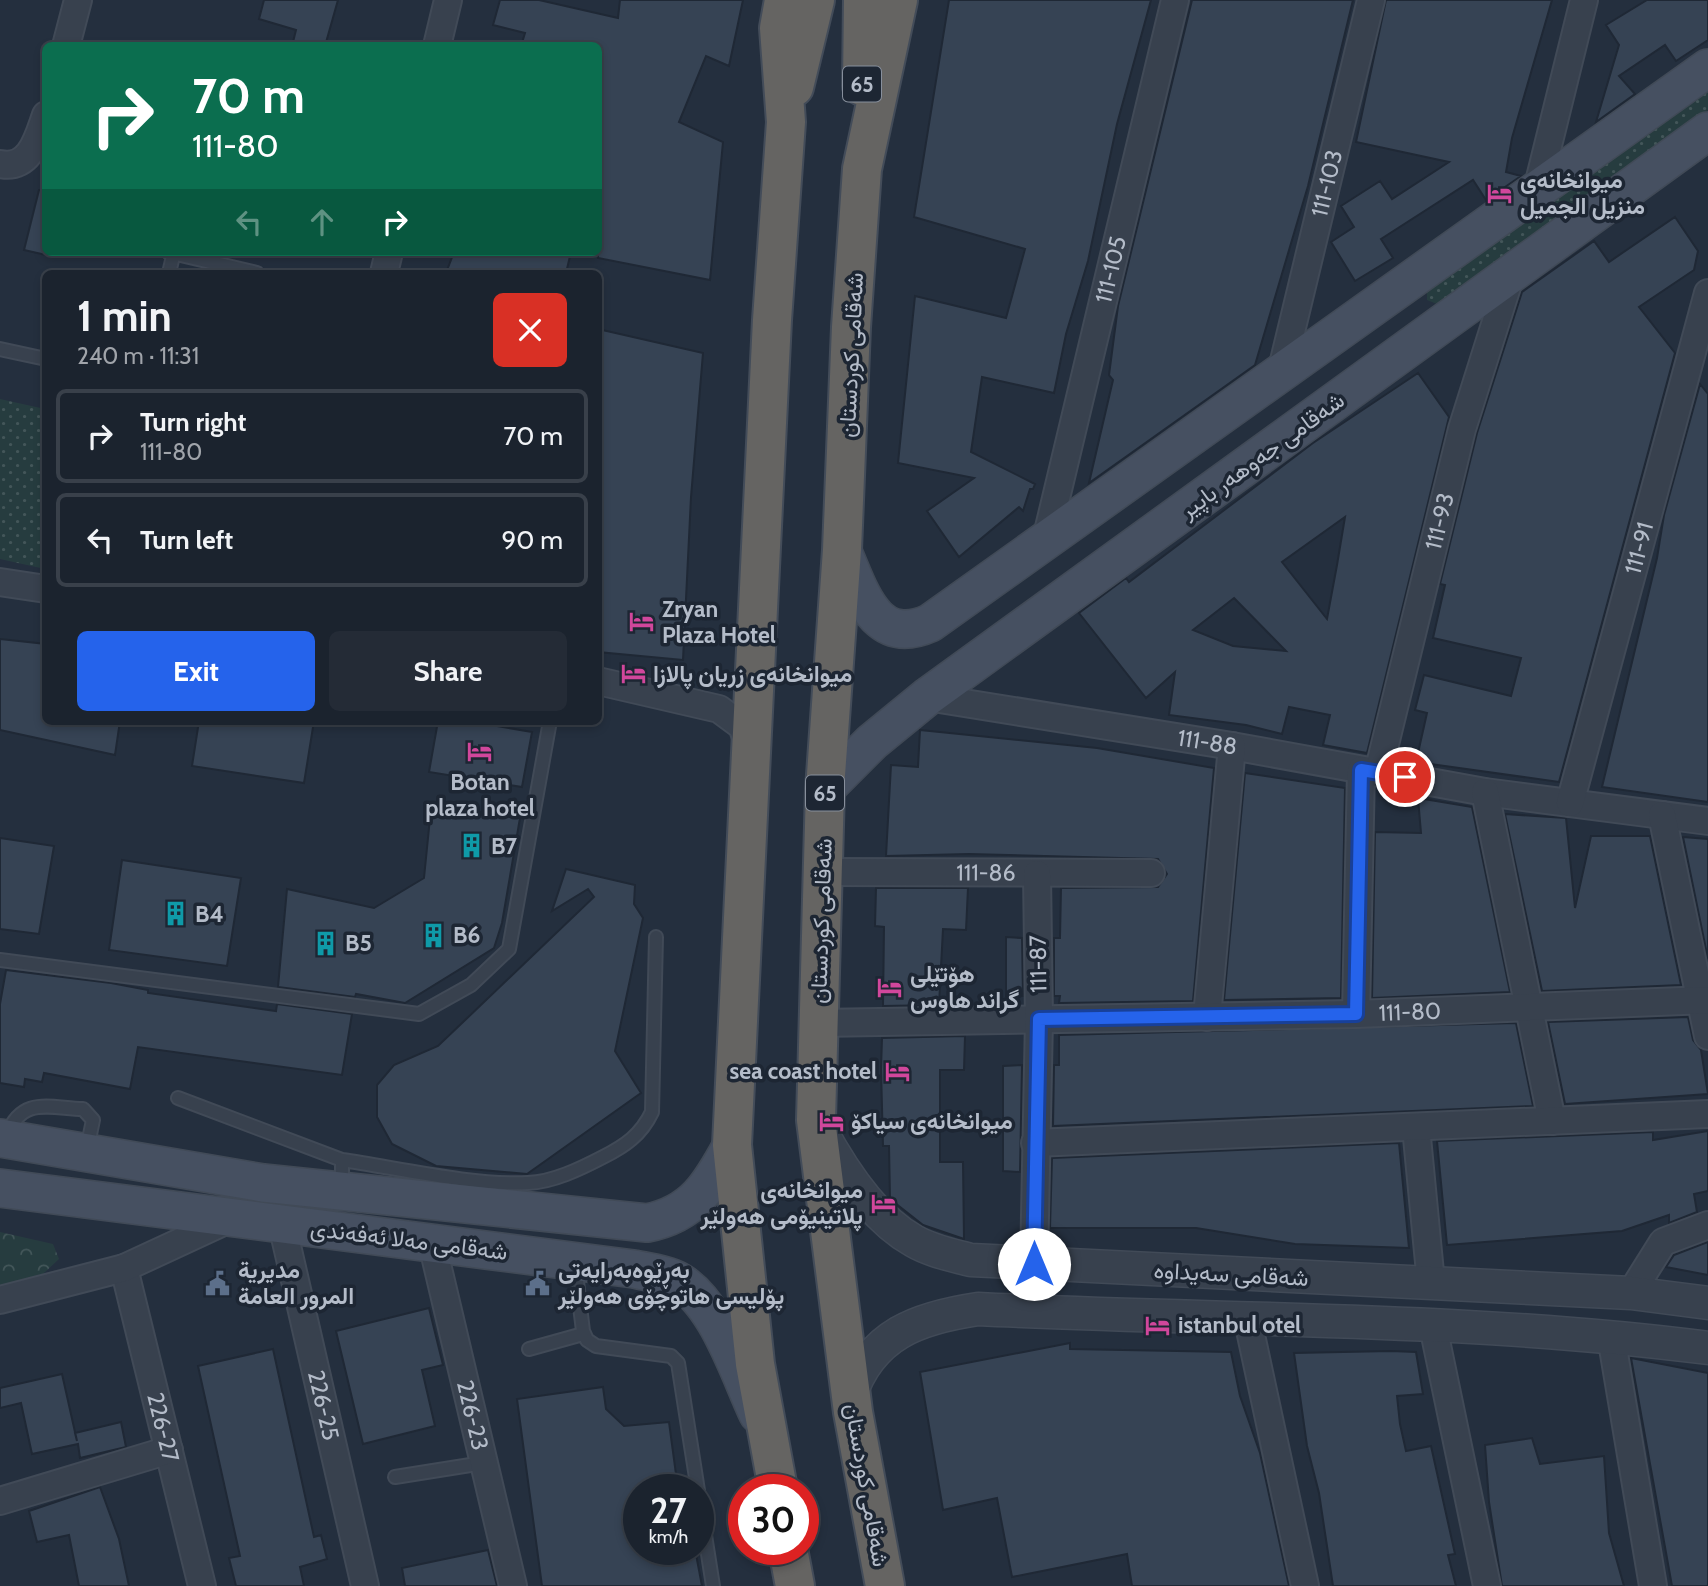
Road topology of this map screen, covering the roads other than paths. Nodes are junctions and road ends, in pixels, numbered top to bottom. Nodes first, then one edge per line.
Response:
1 (78, 0) edge
2 (448, 0) edge
3 (784, 0) edge
4 (815, 0) edge
5 (863, 0) edge
6 (898, 0) edge
7 (1175, 0) edge
8 (1371, 0) edge
9 (1584, 0) edge
10 (67, 42) edge
11 (438, 42) edge
12 (1708, 68) edge
13 (786, 122) junction
14 (42, 127) edge
15 (1708, 131) edge
16 (0, 164) edge
17 (862, 169) junction
18 (1537, 190) junction
19 (188, 256) edge
20 (245, 270) edge
21 (1511, 274) junction
22 (1708, 293) edge
23 (1389, 297) junction
24 (1416, 344) junction
25 (0, 349) edge
26 (42, 358) edge
27 (1282, 369) junction
28 (1046, 540) junction
29 (842, 550) junction
30 (0, 582) edge
31 (42, 588) edge
32 (602, 682) edge
33 (927, 697) junction
34 (549, 725) edge
35 (1232, 746) junction
36 (750, 753) junction
37 (1370, 771) junction
38 (825, 789) junction
39 (1485, 792) junction
40 (1570, 803) junction
41 (1662, 815) junction
42 (1708, 821) edge
43 (822, 872) junction
44 (1151, 873) dead end
45 (1037, 874) junction
46 (656, 937) dead end
47 (0, 960) edge
48 (1704, 1000) edge
49 (1530, 1007) junction
50 (1356, 1014) junction
51 (1207, 1017) junction
52 (1039, 1019) junction
53 (818, 1023) junction
54 (1708, 1036) edge
55 (178, 1098) dead end
56 (1708, 1114) edge
57 (816, 1120) junction
58 (1552, 1121) junction
59 (1416, 1127) junction
60 (3, 1138) edge
61 (1035, 1143) junction
62 (732, 1145) junction
63 (347, 1181) junction
64 (0, 1188) edge
65 (232, 1218) junction
66 (282, 1224) junction
67 (1708, 1225) edge
68 (350, 1233) junction
69 (432, 1243) junction
70 (575, 1261) junction
71 (1023, 1264) junction
72 (124, 1268) junction
73 (1431, 1283) junction
74 (1631, 1293) junction
75 (0, 1300) edge
76 (1708, 1303) edge
77 (1010, 1311) junction
78 (1248, 1321) junction
79 (1433, 1326) junction
80 (583, 1334) junction
81 (1611, 1336) junction
82 (1708, 1348) edge
83 (529, 1349) dead end
84 (850, 1396) junction
85 (768, 1435) junction
86 (169, 1450) junction
87 (483, 1463) junction
88 (775, 1474) edge
89 (395, 1477) dead end
90 (0, 1501) edge
91 (791, 1565) edge
92 (202, 1586) edge
93 (365, 1586) edge
94 (513, 1586) edge
95 (713, 1586) edge
96 (795, 1586) edge
97 (885, 1586) edge
98 (1305, 1586) edge
99 (1487, 1586) edge
100 (1653, 1586) edge

1 - 10 street
2 - 11 street
3 - 13 highway
4 - 13 highway
5 - 17 highway, شەقامی کوردستان / 65
6 - 17 highway, شەقامی کوردستان / 65
7 - 28 street, 111-105
8 - 27 street, 111-103
9 - 18 street
12 - 18 main road
13 - 36 highway
14 - 16 street
15 - 21 main road, شەقامی جەوهەر باپیر
17 - 29 highway, شەقامی کوردستان / 65
18 - 23 main road
19 - 20 lane
21 - 24 main road, شەقامی جەوهەر باپیر
21 - 37 street, 111-93
22 - 40 street, 111-91
23 - 24 main road
23 - 27 main road
24 - 33 main road, شەقامی جەوهەر باپیر
25 - 26 lane
27 - 28 main road
28 - 29 main road
29 - 38 highway, شەقامی کوردستان / 65
30 - 31 street
32 - 36 street
33 - 35 street, 111-88
33 - 38 main road, شەقامی جەوهەر باپیر
34 - 47 lane
35 - 37 street, 111-88
35 - 51 street
36 - 62 highway
37 - 39 street, 111-88
37 - 50 street, 111-93
38 - 43 highway, شەقامی کوردستان / 65
39 - 40 street, 111-88
39 - 49 street
40 - 41 street, 111-88
41 - 42 street, 111-88
41 - 48 street
43 - 45 street, 111-86
43 - 53 highway, شەقامی کوردستان / 65
44 - 45 street, 111-86
45 - 52 street, 111-87
46 - 63 lane
48 - 49 street, 111-80
48 - 54 street
49 - 50 street, 111-80
49 - 58 street
50 - 51 street, 111-80
51 - 52 street, 111-80
52 - 53 street, 111-80
52 - 61 street, 111-87
53 - 57 highway, شەقامی کوردستان / 65
55 - 63 lane
56 - 58 street
57 - 71 street, شەقامی سەیداوە
57 - 84 highway, شەقامی کوردستان / 65
58 - 59 street
59 - 61 street
59 - 73 street
60 - 63 main road, شەقامی مەلا ئەفەندی
61 - 71 street, 111-87
62 - 63 main road, شەقامی مەلا ئەفەندی
62 - 85 highway
63 - 68 main road
64 - 65 main road, شەقامی مەلا ئەفەندی
65 - 66 main road, شەقامی مەلا ئەفەندی
65 - 72 street
66 - 68 main road, شەقامی مەلا ئەفەندی
66 - 93 street, 226-25
67 - 74 street
68 - 69 main road, شەقامی مەلا ئەفەندی
69 - 70 main road, شەقامی مەلا ئەفەندی
69 - 87 street, 226-23
70 - 80 lane
70 - 85 main road, شەقامی مەلا ئەفەندی
71 - 73 street, شەقامی سەیداوە
71 - 77 street
72 - 75 street
72 - 86 street, 226-27
73 - 74 street, شەقامی سەیداوە
74 - 76 street, شەقامی سەیداوە
77 - 78 street, شەقامی سەیداوە
77 - 84 street, شەقامی سەیداوە
78 - 79 street, شەقامی سەیداوە
78 - 98 street
79 - 81 street, شەقامی سەیداوە
79 - 99 street
80 - 83 lane
80 - 95 lane
81 - 82 street, شەقامی سەیداوە
81 - 100 street
84 - 97 highway, شەقامی کوردستان / 65
85 - 88 highway
86 - 90 street
86 - 92 street, 226-27
87 - 89 lane
87 - 94 street, 226-23
91 - 96 highway

